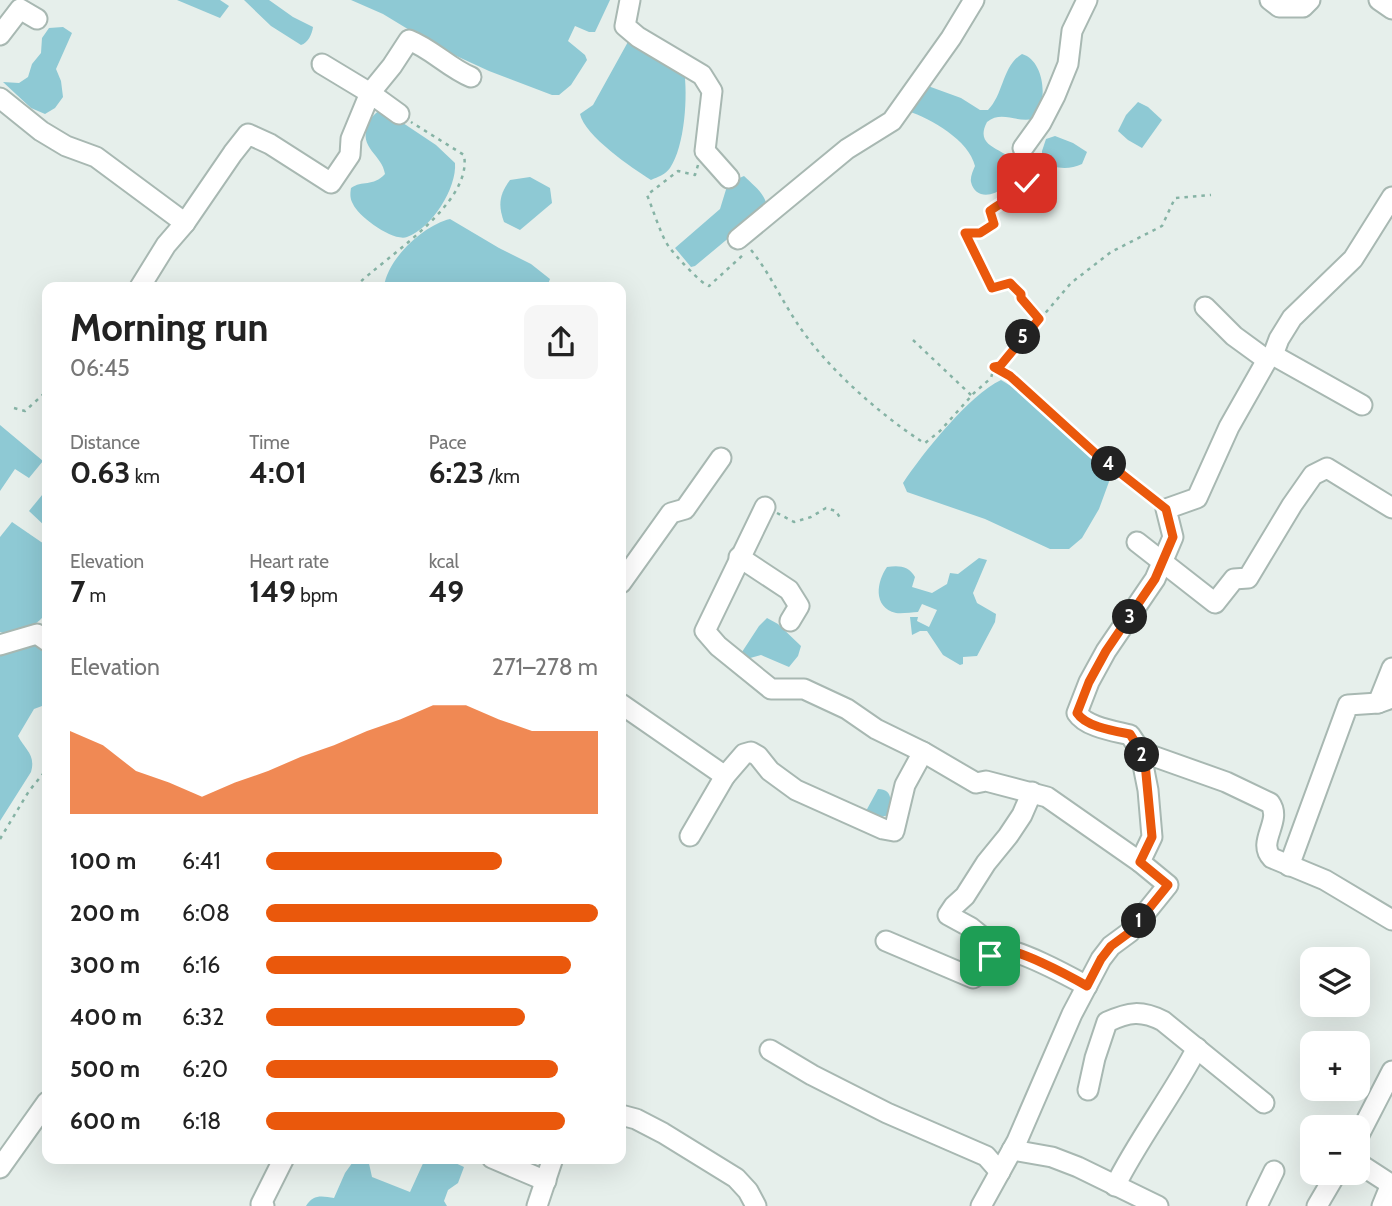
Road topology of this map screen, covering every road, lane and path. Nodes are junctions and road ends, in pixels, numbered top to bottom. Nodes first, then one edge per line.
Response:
1 (630, 0) edge
2 (974, 0) edge
3 (1087, 0) edge
4 (1270, 0) edge
5 (1310, 0) edge
6 (1379, 0) edge
7 (1392, 9) edge
8 (37, 19) dead end
9 (0, 35) edge
10 (322, 64) dead end
11 (471, 77) dead end
12 (370, 93) junction
13 (0, 99) edge
14 (399, 114) joint
15 (1023, 148) joint
16 (705, 151) junction
17 (729, 178) dead end
18 (1211, 195) dead end
19 (1392, 197) edge
20 (185, 223) junction
21 (738, 239) junction
22 (143, 282) edge
23 (361, 282) edge
24 (1205, 307) dead end
25 (1039, 319) junction
26 (913, 340) dead end
27 (1270, 358) junction
28 (994, 367) junction
29 (974, 393) junction
30 (42, 396) edge
31 (1362, 405) dead end
32 (14, 408) dead end
33 (721, 458) dead end
34 (765, 507) joint
35 (1392, 508) edge
36 (1166, 509) junction
37 (840, 518) dead end
38 (1137, 542) dead end
39 (739, 557) junction
40 (1161, 562) junction
41 (626, 576) edge
42 (790, 621) dead end
43 (42, 638) edge
44 (0, 645) edge
45 (1392, 668) edge
46 (1385, 700) edge
47 (626, 708) edge
48 (1140, 750) junction
49 (923, 752) junction
50 (42, 775) edge
51 (725, 776) junction
52 (1032, 792) junction
53 (690, 836) dead end
54 (0, 839) edge
55 (1140, 862) junction
56 (1289, 866) junction
57 (1392, 920) edge
58 (887, 941) dead end
59 (996, 948) junction
60 (1087, 986) junction
61 (1197, 1048) junction
62 (770, 1050) dead end
63 (1392, 1071) edge
64 (1088, 1090) dead end
65 (1264, 1103) dead end
66 (42, 1109) edge
67 (1369, 1115) edge
68 (626, 1116) edge
69 (1012, 1150) junction
70 (281, 1164) edge
71 (506, 1164) edge
72 (551, 1164) edge
73 (0, 1168) edge
74 (1370, 1170) edge
75 (1275, 1171) dead end
76 (1000, 1172) junction
77 (546, 1181) junction
78 (1392, 1184) edge
79 (1329, 1185) edge
80 (1115, 1186) junction
81 (264, 1206) edge
82 (537, 1206) edge
83 (756, 1206) edge
84 (981, 1206) edge
85 (1158, 1206) edge
86 (1257, 1206) edge
87 (1317, 1206) edge
88 (1382, 1206) edge

1 - 16 street
2 - 21 street
3 - 15 street
4 - 5 street
6 - 7 street
8 - 9 street
10 - 12 street
11 - 12 street
12 - 14 street
12 - 20 street
13 - 20 street
14 - 23 path
15 - 25 path
16 - 17 street
16 - 21 path
18 - 25 path
19 - 27 street
20 - 22 street
21 - 29 path
24 - 27 street
25 - 28 path
26 - 29 path
27 - 31 street
27 - 36 street
28 - 29 path
28 - 36 path
30 - 32 path
33 - 41 street
34 - 37 path
34 - 39 street
35 - 40 street
36 - 40 street
38 - 40 street
39 - 42 street
39 - 49 street
40 - 48 street
43 - 44 street
45 - 46 street
46 - 56 street
47 - 51 street
48 - 55 street
48 - 56 street
49 - 51 street
49 - 52 street
50 - 54 path
51 - 53 street
52 - 55 street
52 - 59 street
55 - 60 street
56 - 57 street
58 - 59 street
59 - 60 street
60 - 69 street
61 - 64 street
61 - 65 street
61 - 80 street
62 - 76 street
63 - 67 street
66 - 73 street
68 - 83 street
69 - 76 street
69 - 80 street
70 - 81 street
71 - 77 street
72 - 77 street
74 - 78 street
75 - 86 street
76 - 84 street
77 - 82 street
78 - 88 street
79 - 87 street
80 - 85 street

